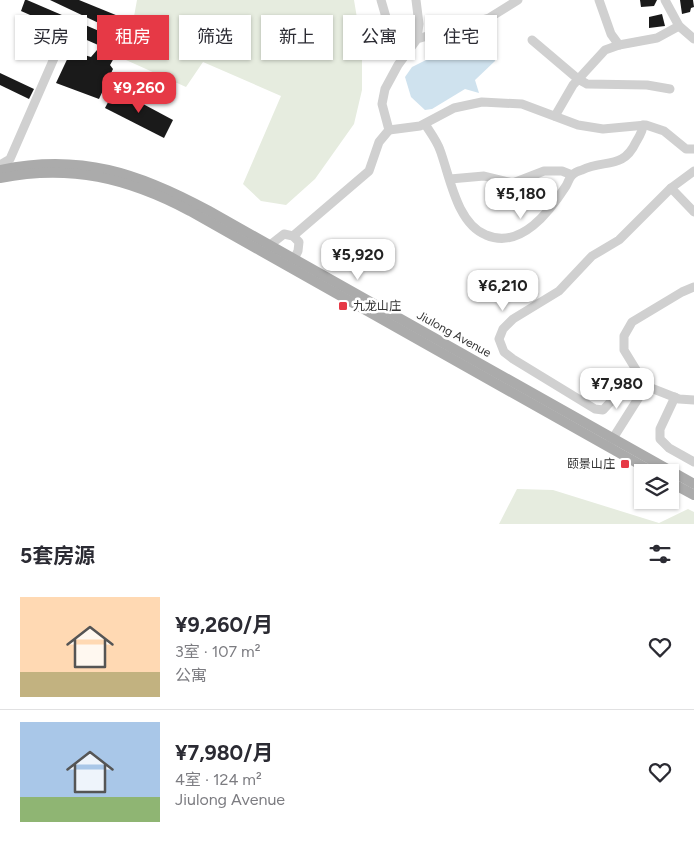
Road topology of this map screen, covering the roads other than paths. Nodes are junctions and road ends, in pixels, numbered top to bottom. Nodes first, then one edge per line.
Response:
1 (380, 0) edge
2 (416, 0) edge
3 (518, 0) edge
4 (599, 0) edge
5 (665, 0) edge
6 (385, 15) edge
7 (679, 26) junction
8 (694, 39) edge
9 (418, 40) junction
10 (532, 40) dead end
11 (619, 45) junction
12 (53, 60) edge
13 (578, 79) junction
14 (670, 89) dead end
15 (555, 116) junction
16 (425, 124) junction
17 (642, 125) junction
18 (389, 130) junction
19 (694, 149) edge
20 (0, 165) edge
21 (0, 170) edge
22 (694, 170) edge
23 (572, 174) junction
24 (0, 178) edge
25 (450, 180) junction
26 (671, 188) junction
27 (694, 212) edge
28 (293, 236) junction
29 (270, 245) junction
30 (282, 257) junction
31 (294, 259) junction
32 (694, 287) edge
33 (637, 373) junction
34 (646, 386) junction
35 (675, 397) junction
36 (694, 400) edge
37 (610, 442) junction
38 (694, 462) edge
39 (642, 464) edge
40 (694, 484) edge
41 (679, 487) edge
42 (694, 495) edge

1 - 6 street
2 - 9 street
3 - 9 street
4 - 11 street
5 - 7 street
7 - 8 street
7 - 11 street
9 - 18 street
10 - 13 street
11 - 13 street
12 - 20 street
13 - 14 street
13 - 15 street
15 - 16 street
15 - 17 street
16 - 18 street
16 - 25 street
17 - 19 street
17 - 23 street
18 - 28 street
21 - 29 main road, Jiulong Avenue
22 - 26 street
23 - 25 street
23 - 25 street
24 - 30 main road, Jiulong Avenue
26 - 27 street
26 - 33 street
28 - 29 street
28 - 31 street
29 - 30 main road, Jiulong Avenue
30 - 31 main road, Jiulong Avenue
30 - 37 main road, Jiulong Avenue
31 - 37 main road, Jiulong Avenue
32 - 33 street
33 - 34 street
34 - 35 street
34 - 37 street
35 - 36 street
35 - 38 street
37 - 39 main road, Jiulong Avenue
37 - 40 main road, Jiulong Avenue
41 - 42 main road

